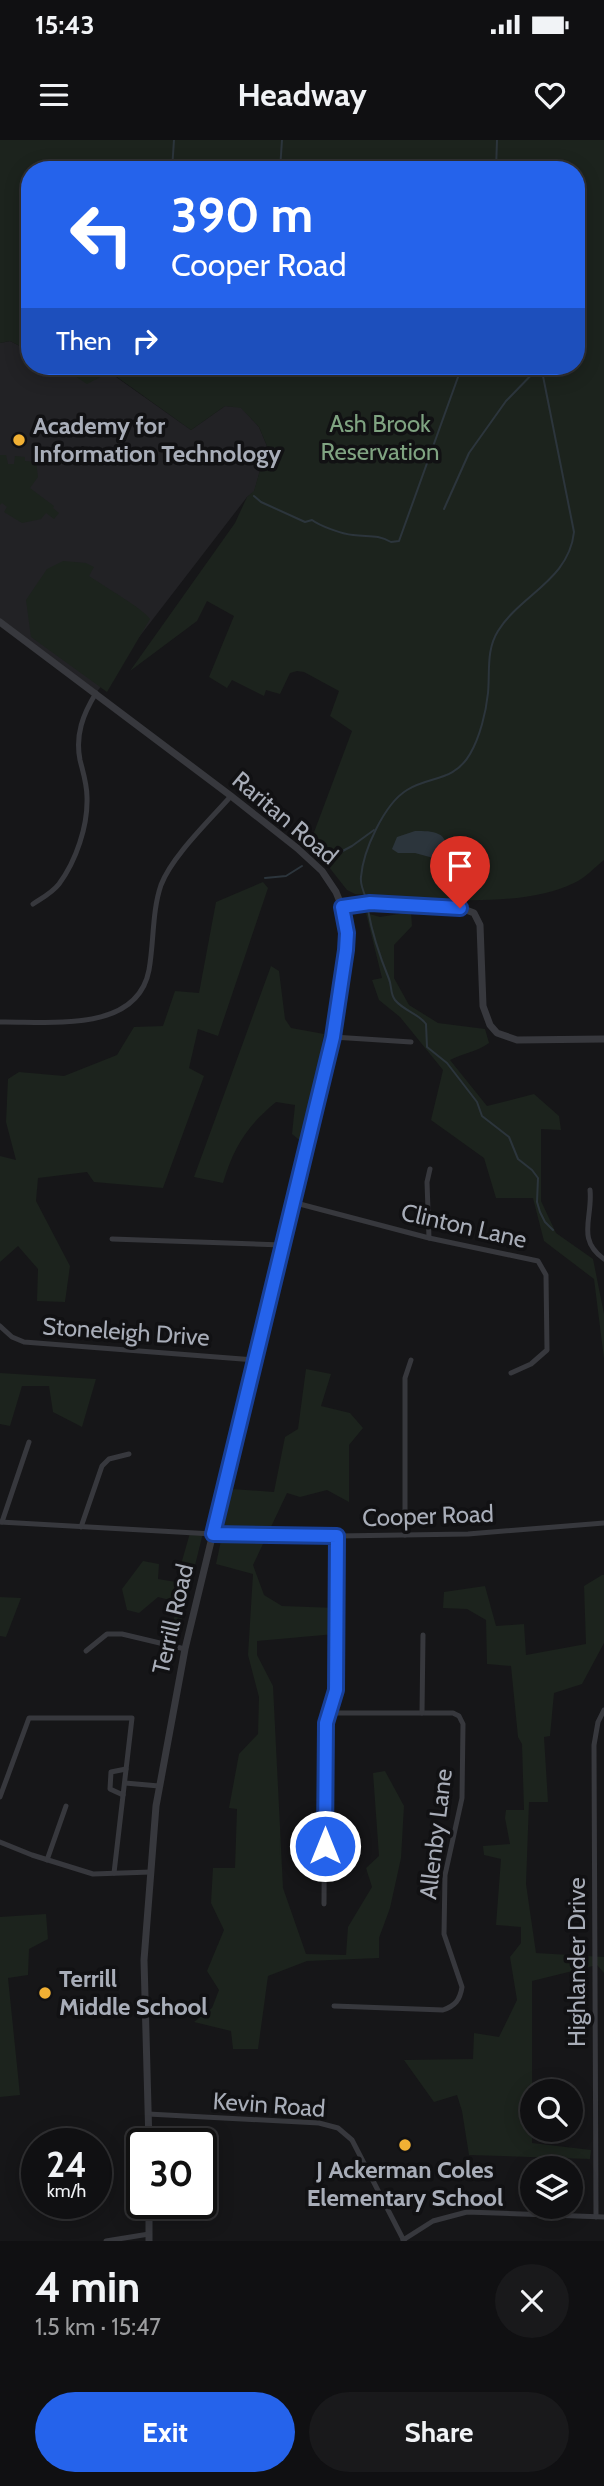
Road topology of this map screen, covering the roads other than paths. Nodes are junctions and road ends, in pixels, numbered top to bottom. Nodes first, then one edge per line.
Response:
1 (0, 622) edge
2 (96, 693) junction
3 (231, 796) junction
4 (33, 904) dead end
5 (342, 907) junction
6 (0, 1022) edge
7 (333, 1037) junction
8 (604, 1040) edge
9 (411, 1042) dead end
10 (430, 1168) dead end
11 (590, 1190) dead end
12 (292, 1202) junction
13 (429, 1238) junction
14 (112, 1240) dead end
15 (282, 1245) junction
16 (604, 1259) edge
17 (0, 1326) edge
18 (254, 1360) junction
19 (411, 1360) dead end
20 (511, 1373) dead end
21 (29, 1442) dead end
22 (129, 1454) dead end
23 (1, 1522) edge
24 (604, 1523) edge
25 (80, 1527) junction
26 (213, 1534) junction
27 (405, 1535) junction
28 (337, 1536) junction
29 (422, 1635) dead end
30 (185, 1649) junction
31 (86, 1651) dead end
32 (604, 1710) edge
33 (327, 1713) junction
34 (422, 1713) junction
35 (126, 1769) junction
36 (124, 1783) junction
37 (159, 1786) junction
38 (123, 1795) junction
39 (0, 1797) edge
40 (66, 1806) dead end
41 (0, 1842) edge
42 (47, 1860) junction
43 (151, 1872) junction
44 (114, 1873) junction
45 (324, 1904) dead end
46 (594, 1951) junction
47 (604, 1951) edge
48 (334, 2006) dead end
49 (595, 2080) junction
50 (604, 2082) edge
51 (148, 2114) junction
52 (148, 2128) edge
53 (596, 2217) junction
54 (604, 2217) edge
55 (149, 2219) edge
56 (149, 2238) edge
57 (404, 2240) edge
58 (106, 2241) edge

1 - 2 street, Raritan Road
2 - 3 street, Raritan Road
2 - 4 street
3 - 5 street, Raritan Road
3 - 6 street
5 - 7 street, Terrill Road
5 - 8 street
7 - 9 street
7 - 12 street, Terrill Road
10 - 13 street
11 - 16 street
12 - 13 street, Clinton Lane
12 - 15 street, Terrill Road
13 - 20 street, Clinton Lane
14 - 15 street
15 - 18 street, Terrill Road
17 - 18 street, Stoneleigh Drive
18 - 26 street, Terrill Road
19 - 27 street
21 - 23 street
22 - 25 street
23 - 25 street, Cooper Road
24 - 27 street, Cooper Road
25 - 26 street, Cooper Road
26 - 28 street, Cooper Road
26 - 30 street, Terrill Road
27 - 28 street, Cooper Road
28 - 33 street
29 - 34 street
30 - 31 street
30 - 37 street, Terrill Road
32 - 46 street, Highlander Drive
33 - 34 street, Allenby Lane
33 - 45 street
34 - 48 street, Allenby Lane
35 - 36 street
35 - 38 street
35 - 39 street
36 - 37 street
36 - 38 street
37 - 43 street, Terrill Road
38 - 44 street
40 - 42 street
41 - 42 street
42 - 44 street
43 - 44 street
43 - 51 street, Terrill Road
46 - 47 street
46 - 49 street, Highlander Drive
49 - 50 street
49 - 53 street, Highlander Drive
51 - 52 street, Terrill Road
51 - 57 street, Kevin Road
53 - 54 street
53 - 57 street
55 - 56 street
56 - 58 street

